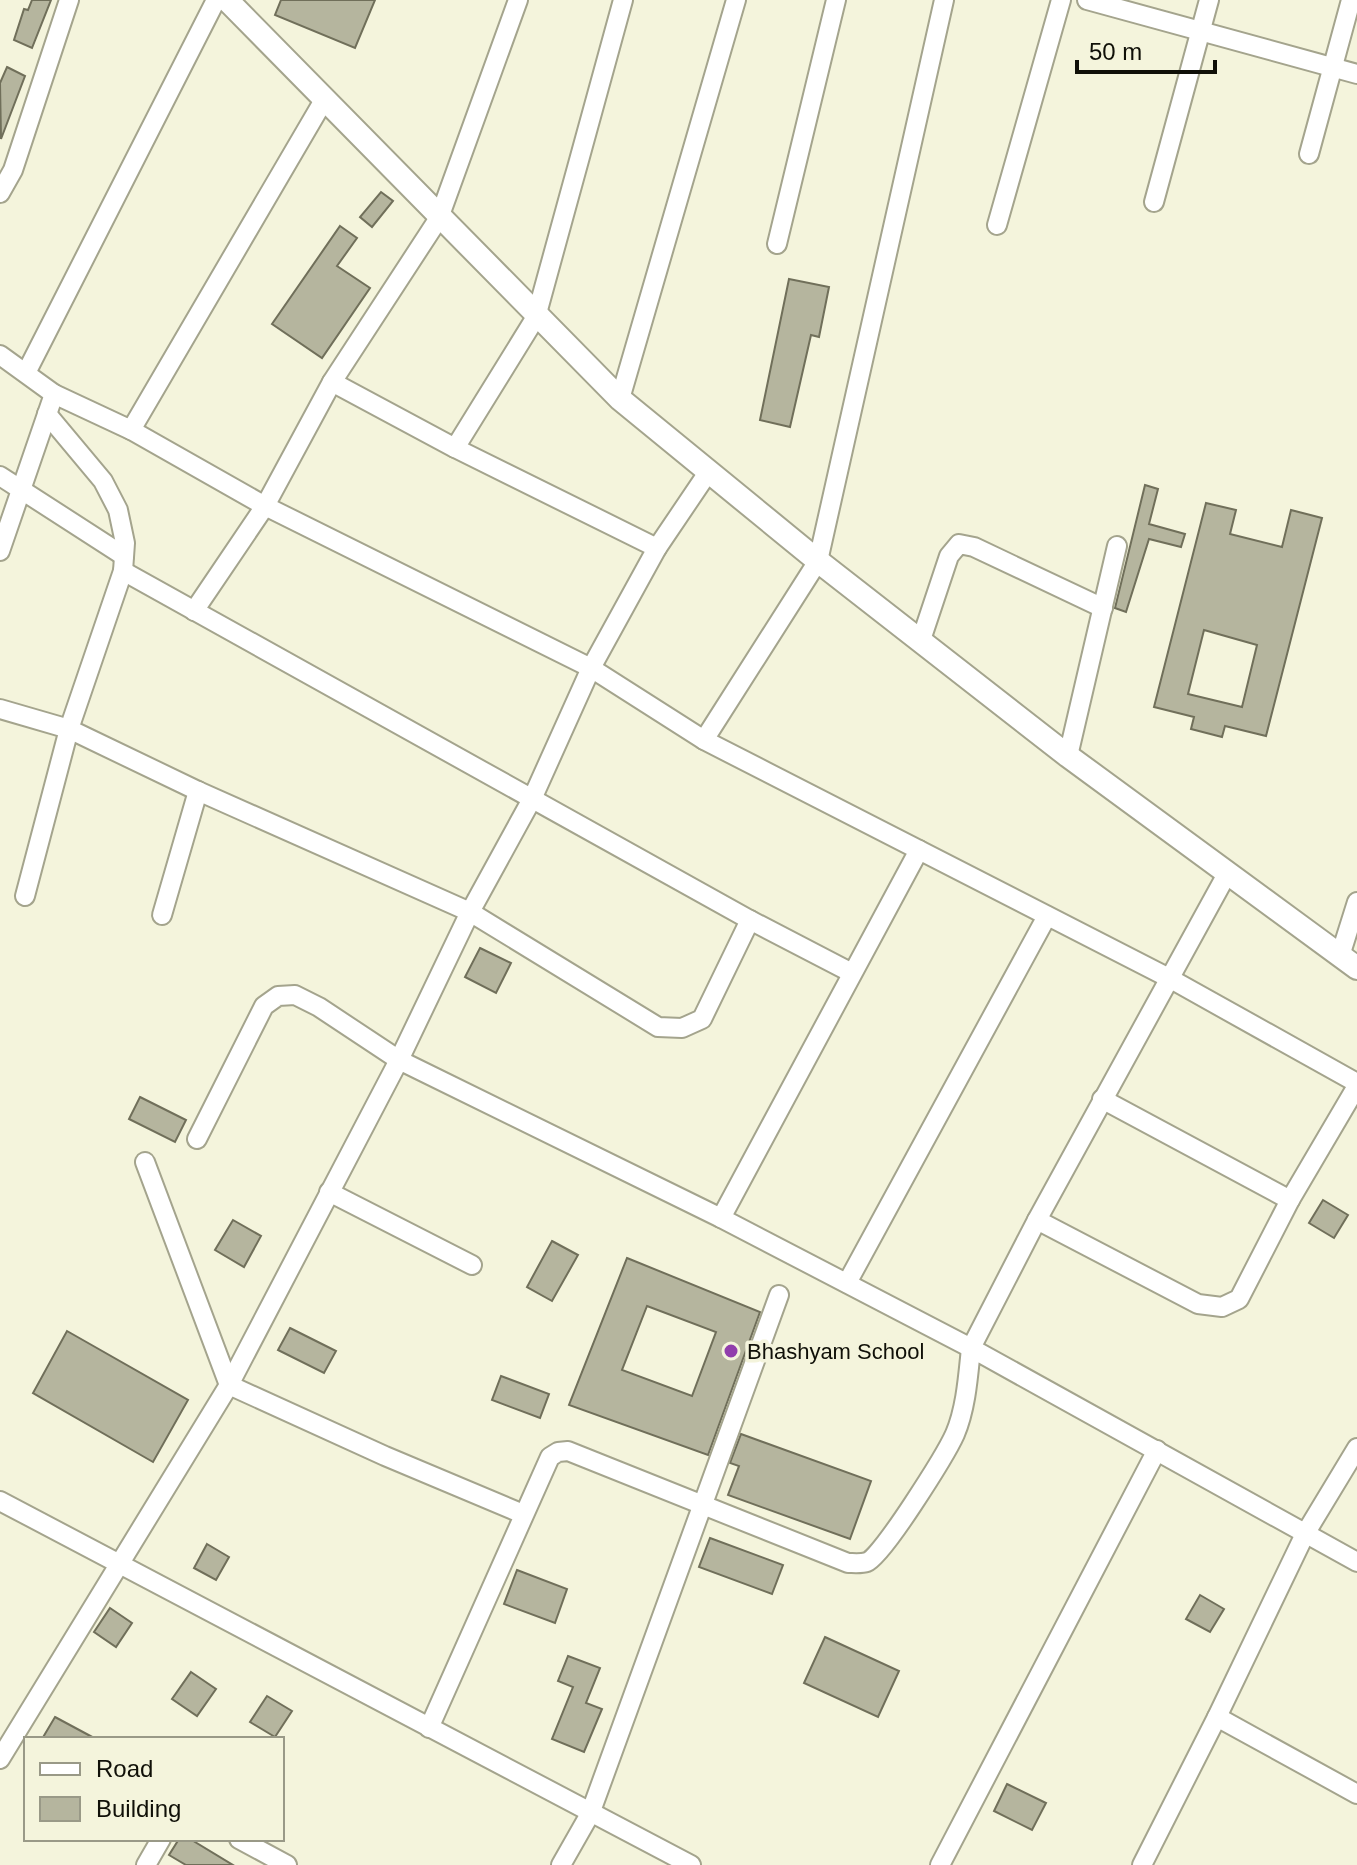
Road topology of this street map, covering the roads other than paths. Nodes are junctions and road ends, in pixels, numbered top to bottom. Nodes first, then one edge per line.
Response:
1 (69, 0) edge
2 (216, 0) edge
3 (227, 0) edge
4 (518, 0) edge
5 (623, 0) edge
6 (736, 0) edge
7 (836, 0) edge
8 (944, 0) edge
9 (1061, 0) edge
10 (1087, 0) edge
11 (1209, 0) edge
12 (1351, 0) edge
13 (1201, 31) junction
14 (1334, 67) junction
15 (1357, 74) edge
16 (324, 100) junction
17 (1309, 154) dead end
18 (0, 193) edge
19 (1154, 202) dead end
20 (439, 218) junction
21 (997, 225) dead end
22 (777, 244) dead end
23 (536, 317) junction
24 (0, 355) edge
25 (26, 373) junction
26 (332, 382) junction
27 (54, 394) junction
28 (620, 399) junction
29 (47, 414) junction
30 (131, 430) junction
31 (455, 448) junction
32 (709, 471) junction
33 (0, 476) edge
34 (22, 488) junction
35 (265, 506) junction
36 (1117, 546) dead end
37 (657, 548) junction
38 (0, 551) edge
39 (818, 561) junction
40 (123, 564) junction
41 (1103, 608) junction
42 (194, 611) junction
43 (921, 640) junction
44 (591, 668) junction
45 (0, 709) edge
46 (69, 729) junction
47 (704, 740) junction
48 (1068, 756) junction
49 (198, 791) junction
50 (532, 799) junction
51 (919, 850) junction
52 (1228, 872) junction
53 (25, 896) dead end
54 (1357, 902) edge
55 (470, 912) junction
56 (162, 915) dead end
57 (1047, 916) junction
58 (750, 920) junction
59 (1349, 962) edge
60 (852, 973) junction
61 (1169, 978) junction
62 (399, 1060) junction
63 (1357, 1084) edge
64 (1102, 1099) junction
65 (197, 1139) dead end
66 (145, 1162) dead end
67 (329, 1192) junction
68 (1290, 1200) junction
69 (721, 1218) junction
70 (1037, 1220) junction
71 (472, 1265) dead end
72 (847, 1283) junction
73 (779, 1295) dead end
74 (971, 1348) junction
75 (229, 1385) junction
76 (1357, 1448) edge
77 (1157, 1450) junction
78 (0, 1501) edge
79 (701, 1505) junction
80 (523, 1514) junction
81 (1305, 1534) junction
82 (1357, 1562) edge
83 (118, 1563) junction
84 (1217, 1717) junction
85 (429, 1728) junction
86 (0, 1759) edge
87 (1357, 1794) edge
88 (590, 1814) junction
89 (160, 1841) edge
90 (243, 1841) edge
91 (146, 1865) edge
92 (287, 1865) edge
93 (561, 1865) edge
94 (691, 1865) edge
95 (940, 1865) edge
96 (1142, 1865) edge

1 - 18 street
2 - 25 street
3 - 16 street
4 - 20 street
5 - 23 street
6 - 28 street
7 - 22 street
8 - 39 street
9 - 21 street
10 - 13 street
11 - 13 street
12 - 14 street
13 - 14 street
13 - 19 street
14 - 15 street
14 - 17 street
16 - 20 street
16 - 30 street
20 - 23 street
20 - 26 street
23 - 28 street
23 - 31 street
24 - 25 street
25 - 27 street
26 - 31 street
26 - 35 street
27 - 29 street
27 - 30 street
28 - 32 street
29 - 34 street
29 - 40 street
30 - 35 street
31 - 37 street
32 - 37 street
32 - 39 street
33 - 34 street
34 - 38 street
34 - 40 street
35 - 42 street
35 - 44 street
36 - 41 street
37 - 44 street
39 - 43 street
39 - 47 street
40 - 42 street
40 - 46 street
41 - 43 street
41 - 48 street
42 - 50 street
43 - 48 street
44 - 47 street
44 - 50 street
45 - 46 street
46 - 49 street
46 - 53 street
47 - 51 street
48 - 52 street
49 - 55 street
49 - 56 street
50 - 55 street
50 - 58 street
51 - 57 street
51 - 60 street
52 - 59 street
52 - 61 street
54 - 59 street
55 - 58 street
55 - 62 street
57 - 61 street
57 - 72 street
58 - 60 street
60 - 69 street
61 - 63 street
61 - 64 street
62 - 65 street
62 - 67 street
62 - 69 street
63 - 68 street
64 - 68 street
64 - 70 street
66 - 75 street
67 - 71 street
67 - 75 street
68 - 70 street
69 - 72 street
70 - 74 street
72 - 74 street
73 - 79 street
74 - 77 street
74 - 79 street
75 - 80 street
75 - 83 street
76 - 81 street
77 - 81 street
77 - 95 street
78 - 83 street
79 - 80 street
79 - 88 street
80 - 85 street
81 - 82 street
81 - 84 street
83 - 85 street
83 - 86 street
84 - 87 street
84 - 96 street
85 - 88 street
88 - 93 street
88 - 94 street
89 - 91 street
90 - 92 street

